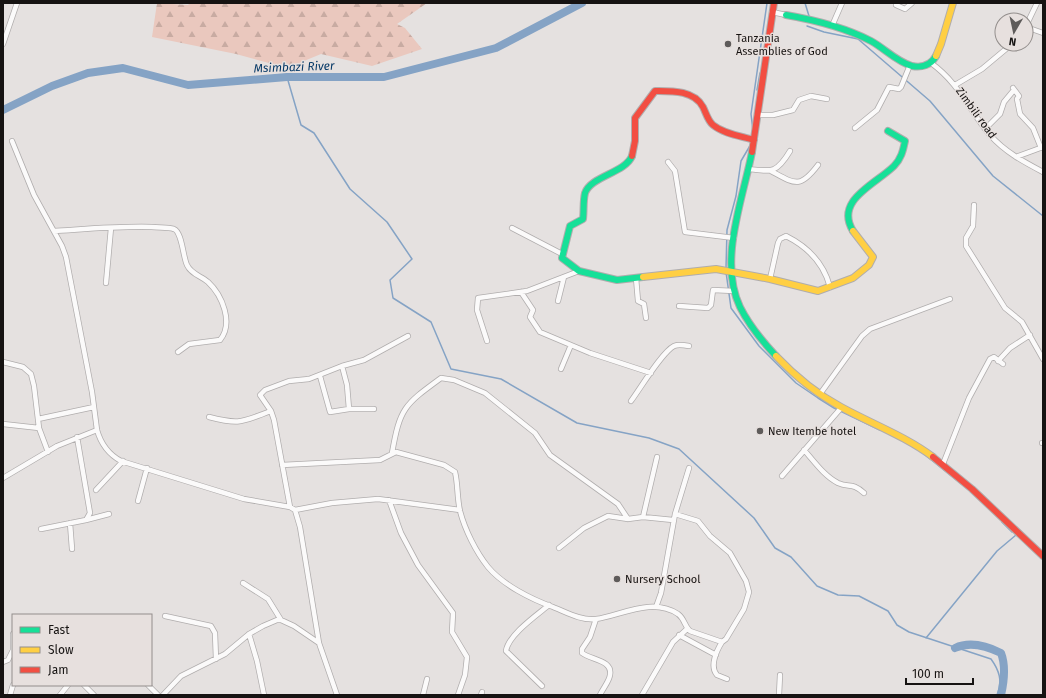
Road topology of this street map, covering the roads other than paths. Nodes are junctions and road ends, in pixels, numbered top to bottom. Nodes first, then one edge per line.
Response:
1 (18, 3) edge
2 (774, 3) edge
3 (842, 3) edge
4 (912, 3) edge
5 (953, 3) edge
6 (896, 5) dead end
7 (772, 12) junction
8 (786, 14) joint
9 (832, 26) junction
10 (3, 44) edge
11 (1002, 52) edge
12 (931, 64) junction
13 (910, 65) junction
14 (955, 85) junction
15 (827, 99) dead end
16 (757, 115) junction
17 (856, 128) dead end
18 (985, 129) junction
19 (888, 131) dead end
20 (754, 140) junction
21 (12, 141) dead end
22 (1042, 147) edge
23 (790, 151) dead end
24 (1016, 157) junction
25 (668, 162) dead end
26 (818, 165) dead end
27 (748, 169) junction
28 (771, 171) junction
29 (1043, 172) edge
30 (974, 205) dead end
31 (111, 228) junction
32 (512, 228) dead end
33 (54, 231) junction
34 (734, 238) junction
35 (562, 254) junction
36 (579, 271) junction
37 (733, 271) junction
38 (564, 277) junction
39 (636, 278) junction
40 (770, 279) junction
41 (106, 283) dead end
42 (830, 287) junction
43 (734, 291) junction
44 (521, 292) junction
45 (950, 300) dead end
46 (558, 301) dead end
47 (679, 306) dead end
48 (646, 318) dead end
49 (1030, 335) junction
50 (408, 336) dead end
51 (487, 341) dead end
52 (571, 345) junction
53 (689, 346) dead end
54 (178, 352) dead end
55 (1043, 360) edge
56 (3, 362) edge
57 (342, 366) junction
58 (561, 369) dead end
59 (651, 373) junction
60 (320, 376) junction
61 (820, 394) junction
62 (631, 401) dead end
63 (94, 407) junction
64 (841, 408) junction
65 (349, 409) junction
66 (374, 409) dead end
67 (271, 411) junction
68 (209, 417) dead end
69 (38, 419) junction
70 (3, 424) edge
71 (39, 428) junction
72 (97, 430) junction
73 (76, 437) junction
74 (804, 450) junction
75 (48, 452) junction
76 (392, 454) junction
77 (657, 457) dead end
78 (123, 461) junction
79 (943, 464) junction
80 (282, 465) junction
81 (147, 468) junction
82 (689, 468) dead end
83 (782, 476) dead end
84 (3, 478) edge
85 (96, 490) dead end
86 (864, 493) dead end
87 (389, 500) junction
88 (138, 501) dead end
89 (292, 508) junction
90 (460, 510) junction
91 (109, 514) dead end
92 (675, 514) junction
93 (643, 517) junction
94 (628, 519) junction
95 (86, 520) junction
96 (674, 520) junction
97 (70, 523) junction
98 (41, 529) dead end
99 (559, 548) dead end
100 (72, 549) dead end
101 (1043, 556) edge
102 (243, 583) dead end
103 (549, 605) junction
104 (656, 607) junction
105 (165, 616) dead end
106 (596, 619) junction
107 (281, 620) junction
108 (686, 629) junction
109 (249, 634) junction
110 (679, 635) junction
111 (722, 642) junction
112 (319, 643) junction
113 (716, 654) junction
114 (12, 658) edge
115 (216, 659) junction
116 (3, 662) edge
117 (780, 675) dead end
118 (426, 679) dead end
119 (727, 679) dead end
120 (67, 686) edge
121 (85, 686) edge
122 (149, 686) edge
123 (542, 686) dead end
124 (60, 695) edge
125 (94, 695) edge
126 (158, 695) edge
127 (163, 695) edge
128 (264, 695) edge
129 (337, 695) edge
130 (423, 695) edge
131 (458, 695) edge
132 (600, 695) edge
133 (642, 695) edge
134 (779, 695) edge

1 - 10 street
2 - 7 street
3 - 9 street
4 - 6 street
5 - 12 street
7 - 8 street
7 - 16 street
8 - 9 street
9 - 13 street
11 - 14 street
12 - 13 street
12 - 14 street, Zimbili road
13 - 17 street
14 - 18 street, Zimbili road
15 - 16 street
16 - 20 street
18 - 22 street
18 - 24 street, Zimbili road
19 - 42 street
20 - 27 street
20 - 35 street
21 - 33 street
22 - 24 street
23 - 28 street
24 - 29 street, Zimbili road
25 - 34 street
26 - 28 street
27 - 28 street
27 - 34 street
30 - 49 street
31 - 33 street
31 - 41 street
31 - 54 street
32 - 35 street
33 - 63 street
34 - 37 street
35 - 36 street
36 - 38 street
36 - 39 street
37 - 39 street
37 - 40 street
37 - 43 street
38 - 44 street
38 - 46 street
39 - 48 street
40 - 42 street
40 - 42 street
43 - 47 street
43 - 61 street
44 - 51 street
44 - 52 street
45 - 61 street
49 - 55 street
49 - 79 street
50 - 57 street
52 - 58 street
52 - 59 street
53 - 59 street
56 - 69 street
57 - 60 street
57 - 65 street
59 - 62 street
60 - 65 street
60 - 67 street
61 - 64 street
63 - 69 street
63 - 72 street
64 - 74 street
64 - 79 street
65 - 66 street
67 - 68 street
67 - 80 street
69 - 71 street
70 - 71 street
71 - 75 street
72 - 73 street
72 - 78 street
73 - 75 street
73 - 95 street
74 - 83 street
74 - 86 street
75 - 84 street
76 - 80 street
76 - 90 street
76 - 94 street
77 - 93 street
78 - 81 street
78 - 85 street
79 - 101 street
80 - 89 street
81 - 88 street
81 - 89 street
82 - 92 street
87 - 89 street
87 - 90 street
87 - 131 street
89 - 112 street
90 - 103 street
91 - 95 street
92 - 96 street
92 - 111 street
93 - 94 street
93 - 96 street
94 - 99 street
95 - 97 street
96 - 104 street
97 - 98 street
97 - 100 street
102 - 107 street
103 - 106 street
103 - 123 street
104 - 106 street
104 - 108 street
105 - 115 street
106 - 132 street
107 - 109 street
107 - 112 street
108 - 110 street
108 - 111 street
109 - 115 street
109 - 128 street
110 - 113 street
110 - 133 street
111 - 113 street
112 - 129 street
113 - 119 street
114 - 116 street
115 - 127 street
117 - 134 street
118 - 130 street
120 - 124 street
121 - 125 street
122 - 126 street

